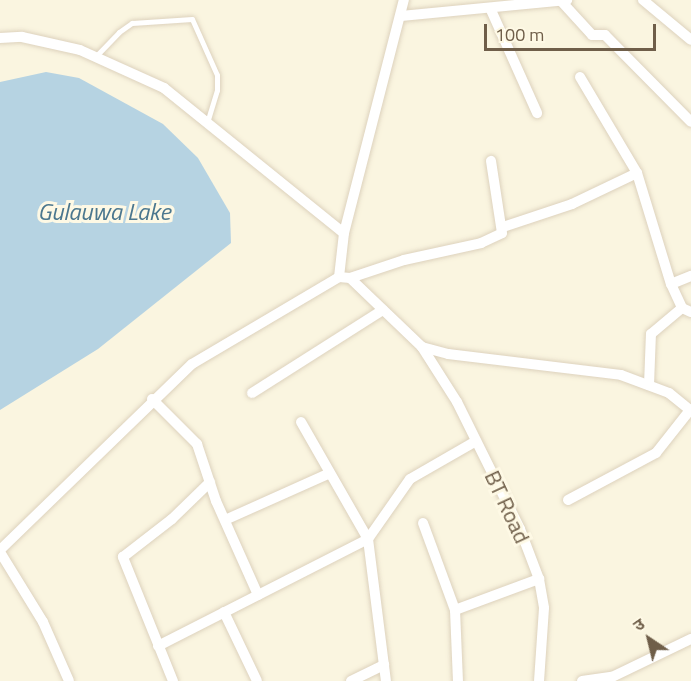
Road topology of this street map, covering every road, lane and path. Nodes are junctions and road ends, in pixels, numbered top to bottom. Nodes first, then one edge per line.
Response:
1 (404, 0) edge
2 (564, 0) edge
3 (643, 0) edge
4 (491, 10) junction
5 (401, 16) junction
6 (0, 38) edge
7 (691, 40) edge
8 (95, 57) junction
9 (580, 77) dead end
10 (537, 113) dead end
11 (691, 122) edge
12 (207, 123) junction
13 (491, 161) dead end
14 (637, 173) junction
15 (503, 227) junction
16 (344, 233) junction
17 (691, 276) edge
18 (344, 278) junction
19 (671, 284) junction
20 (383, 310) junction
21 (687, 310) edge
22 (422, 347) junction
23 (649, 385) junction
24 (252, 393) dead end
25 (152, 399) junction
26 (690, 411) edge
27 (301, 422) dead end
28 (476, 441) junction
29 (328, 474) junction
30 (210, 482) junction
31 (568, 500) dead end
32 (225, 520) junction
33 (423, 523) dead end
34 (368, 539) junction
35 (0, 551) edge
36 (539, 579) junction
37 (258, 595) junction
38 (455, 610) junction
39 (224, 612) junction
40 (691, 639) edge
41 (158, 646) junction
42 (384, 665) junction
43 (69, 681) edge
44 (173, 681) edge
45 (257, 681) edge
46 (351, 681) edge
47 (386, 681) edge
48 (459, 681) edge
49 (539, 681) edge
50 (582, 681) edge

1 - 5 street
2 - 4 street
2 - 11 street
3 - 7 street
4 - 5 street
4 - 10 street
5 - 16 street
6 - 8 street
8 - 12 street
8 - 12 lane
9 - 14 street
12 - 16 street
13 - 15 street
14 - 15 street
14 - 19 street
15 - 18 street
16 - 18 street
17 - 19 street
18 - 20 street
18 - 25 street
19 - 21 street
20 - 22 street
20 - 24 street
21 - 23 street
22 - 23 street
22 - 28 street, BT Road
23 - 26 street
25 - 30 street
25 - 35 street
26 - 31 street
27 - 29 street
28 - 34 street
28 - 36 street, BT Road
29 - 32 street
29 - 34 street
30 - 32 street
30 - 41 street
32 - 37 street
33 - 38 street
34 - 37 street
34 - 42 street
35 - 43 street
36 - 38 street
36 - 49 street, BT Road
37 - 39 street
38 - 48 street
39 - 41 street
39 - 45 street
40 - 50 street
41 - 44 street
42 - 46 street
42 - 47 street

